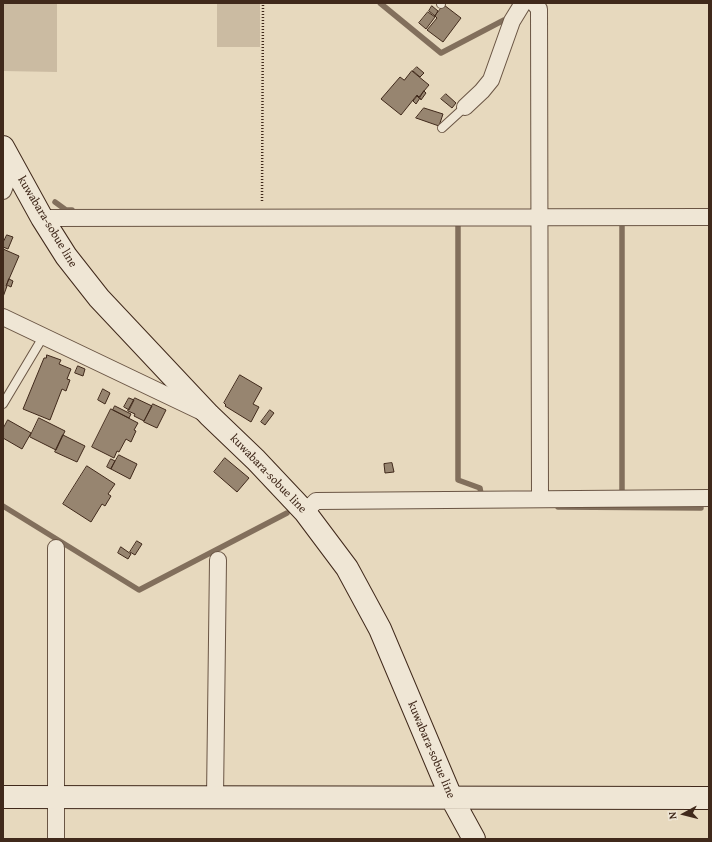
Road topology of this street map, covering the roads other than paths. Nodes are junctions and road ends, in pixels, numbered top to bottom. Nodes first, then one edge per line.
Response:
1 (523, 3) edge
2 (534, 3) edge
3 (465, 107) joint
4 (442, 128) dead end
5 (8, 158) edge
6 (3, 191) edge
7 (540, 217) junction
8 (709, 217) edge
9 (42, 218) junction
10 (3, 317) edge
11 (43, 337) junction
12 (3, 404) edge
13 (209, 415) junction
14 (709, 498) edge
15 (540, 499) junction
16 (305, 512) junction
17 (56, 548) dead end
18 (218, 560) dead end
19 (3, 797) edge
20 (56, 797) junction
21 (215, 797) junction
22 (451, 797) junction
23 (709, 798) edge
24 (56, 839) edge
25 (474, 839) edge

1 - 3 street
2 - 7 street
3 - 4 lane
5 - 6 street
5 - 9 main road, kuwabara-sobue line
7 - 8 street
7 - 9 street
7 - 15 street
9 - 13 main road, kuwabara-sobue line
10 - 11 street
11 - 12 lane
11 - 13 street
13 - 16 main road, kuwabara-sobue line
14 - 15 street
15 - 16 street
16 - 22 main road, kuwabara-sobue line
17 - 20 street
18 - 21 street
19 - 20 main road
20 - 21 main road
20 - 24 street
21 - 22 main road
22 - 23 main road
22 - 25 main road, kuwabara-sobue line

